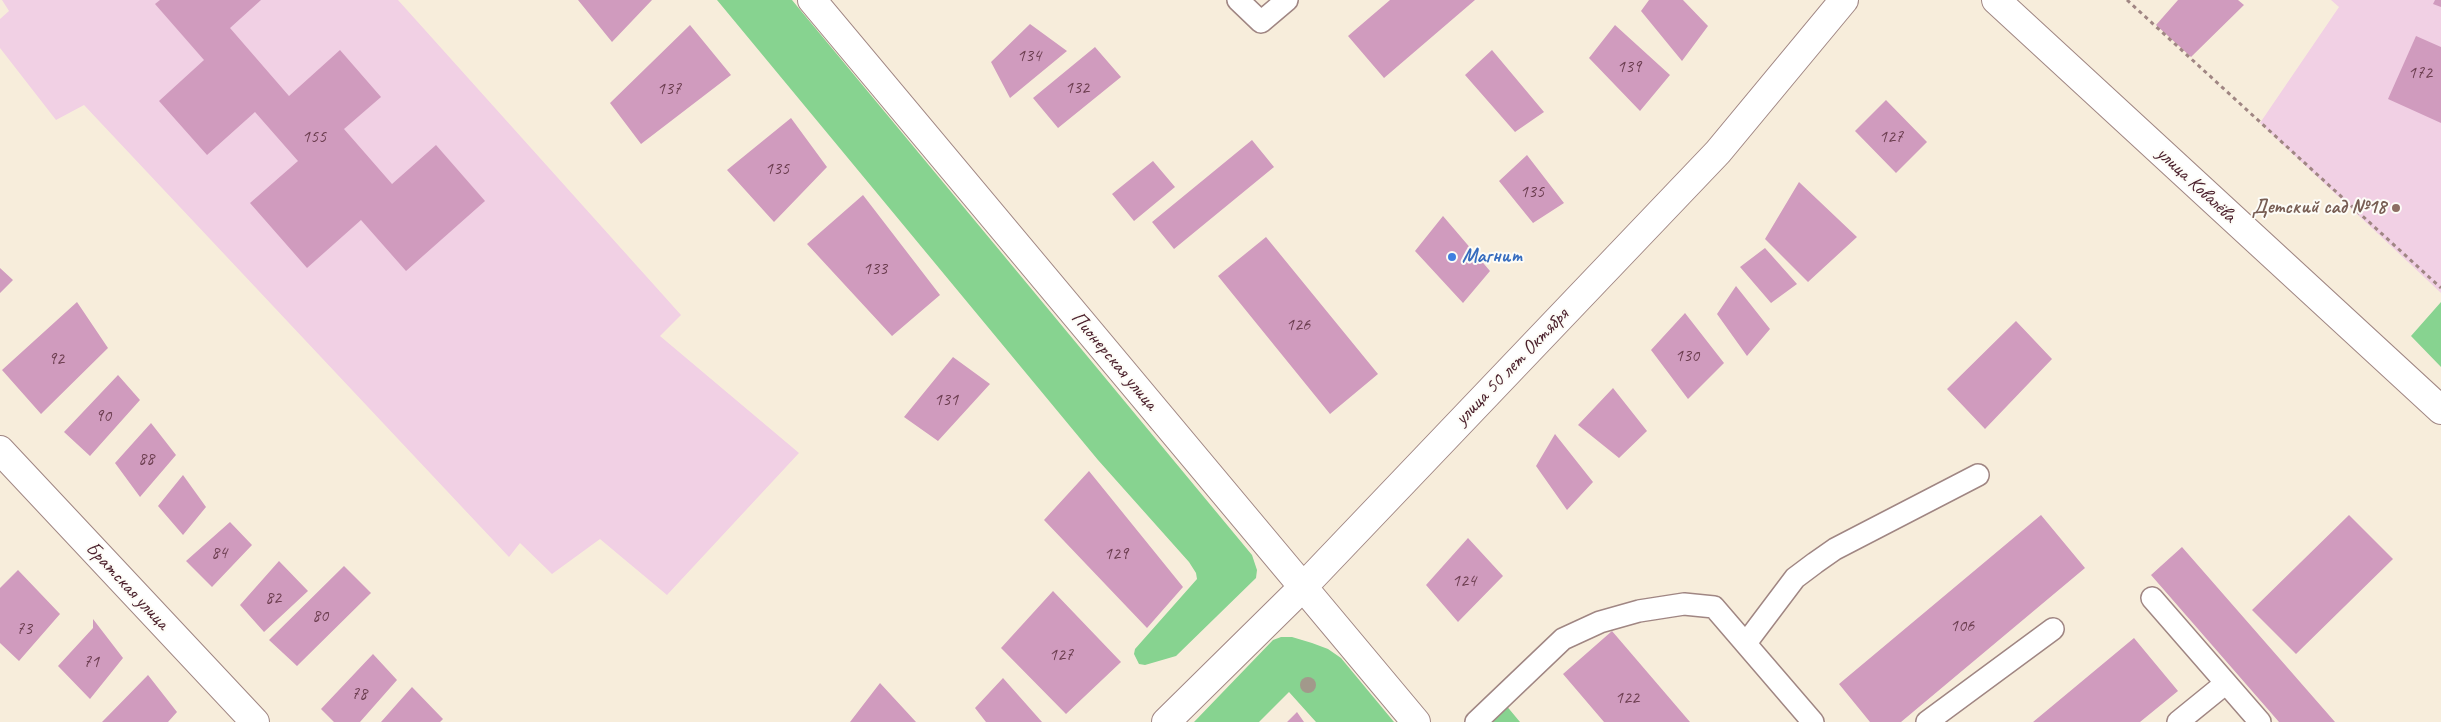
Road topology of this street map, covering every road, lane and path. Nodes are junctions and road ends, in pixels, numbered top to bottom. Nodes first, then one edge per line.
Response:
1 (812, 0) edge
2 (1238, 0) edge
3 (1287, 0) edge
4 (1844, 0) edge
5 (1996, 0) edge
6 (2127, 0) edge
7 (2441, 288) edge
8 (2441, 410) edge
9 (0, 450) edge
10 (1978, 475) dead end
11 (1303, 587) junction
12 (2152, 598) dead end
13 (2052, 629) dead end
14 (1746, 644) junction
15 (2226, 683) junction
16 (255, 722) edge
17 (1166, 722) edge
18 (1416, 722) edge
19 (1476, 722) edge
20 (1813, 722) edge
21 (1927, 722) edge
22 (2178, 722) edge
23 (2260, 722) edge

1 - 11 main road, Пионерская улица
2 - 3 lane
4 - 11 main road, улица 50 лет Октября
5 - 8 main road, улица Ковалёва
6 - 7 path
9 - 16 main road, Братская улица
10 - 14 lane
11 - 17 main road, улица 50 лет Октября
11 - 18 main road, Пионерская улица
12 - 15 lane
13 - 21 lane
14 - 19 lane
14 - 20 lane
15 - 22 lane
15 - 23 lane

